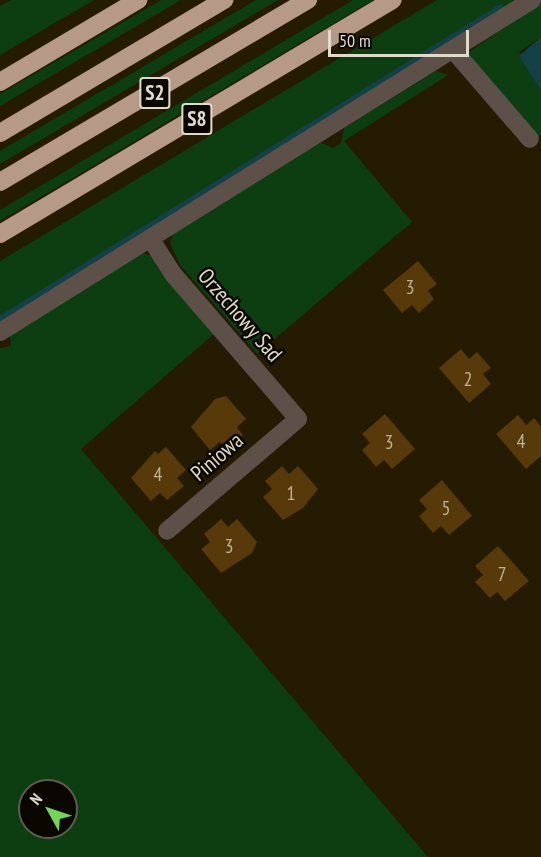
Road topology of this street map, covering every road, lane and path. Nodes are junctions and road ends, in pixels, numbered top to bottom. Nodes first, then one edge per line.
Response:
1 (138, 0) edge
2 (224, 0) edge
3 (308, 0) edge
4 (392, 0) edge
5 (532, 0) edge
6 (454, 51) junction
7 (0, 82) edge
8 (0, 133) edge
9 (530, 139) dead end
10 (0, 182) edge
11 (0, 234) edge
12 (150, 238) junction
13 (0, 332) edge
14 (298, 419) joint
15 (167, 531) dead end

1 - 7 highway
2 - 8 highway, S2
3 - 10 highway, S2
4 - 11 highway, S8
5 - 6 street
6 - 9 street
6 - 12 street
12 - 13 street
12 - 14 street, Orzechowy Sad
14 - 15 street, Piniowa

